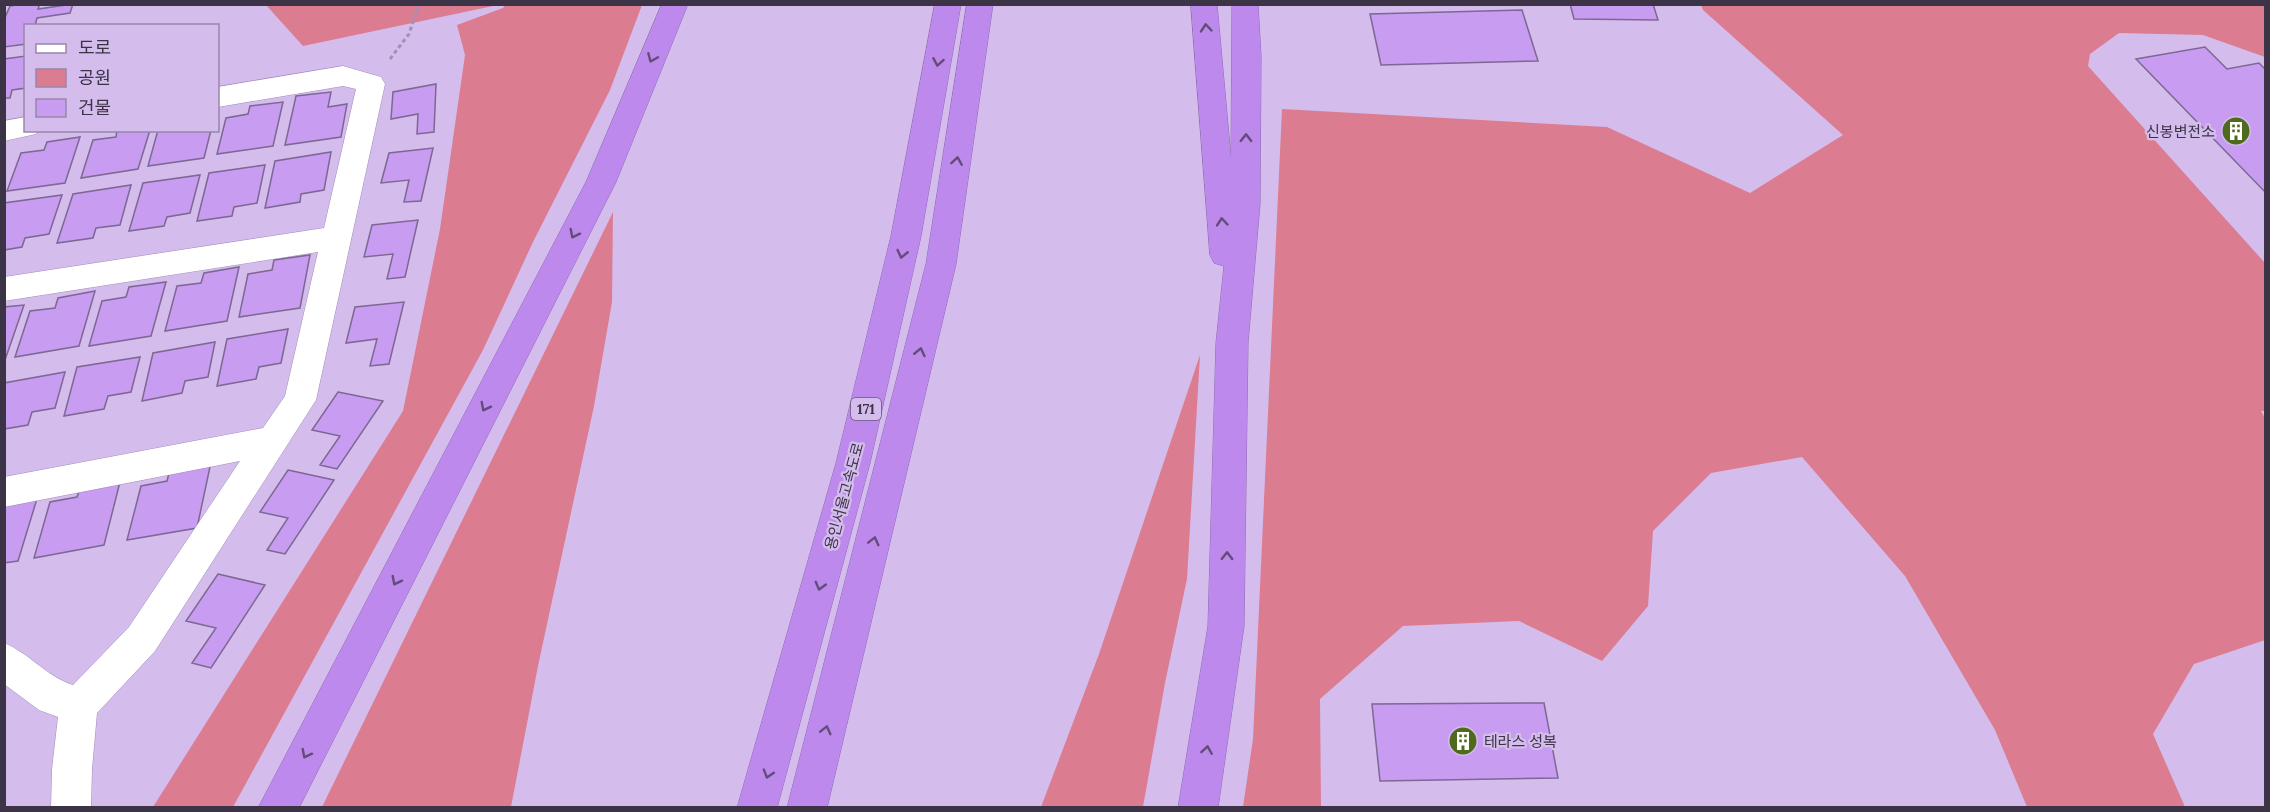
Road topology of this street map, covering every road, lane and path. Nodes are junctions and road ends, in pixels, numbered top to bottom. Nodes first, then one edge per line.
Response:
1 (419, 4) edge
2 (675, 4) edge
3 (948, 4) edge
4 (980, 4) edge
5 (1204, 4) edge
6 (1245, 4) edge
7 (371, 84) junction
8 (219, 97) edge
9 (24, 127) edge
10 (4, 131) edge
11 (335, 238) junction
12 (4, 289) edge
13 (1232, 343) junction
14 (273, 440) junction
15 (4, 492) edge
16 (4, 661) edge
17 (79, 705) junction
18 (71, 807) edge
19 (278, 807) edge
20 (757, 807) edge
21 (807, 807) edge
22 (1198, 807) edge

1 - 7 path
2 -> 19 highway
3 -> 20 highway, 용인서울고속도로 / 171
21 -> 4 highway, 171
13 -> 5 highway
13 -> 6 highway
7 - 8 street
7 - 11 street
9 - 10 street
11 - 12 street
11 - 14 street
22 -> 13 highway
14 - 15 street
14 - 17 street
16 - 17 street
17 - 18 street

